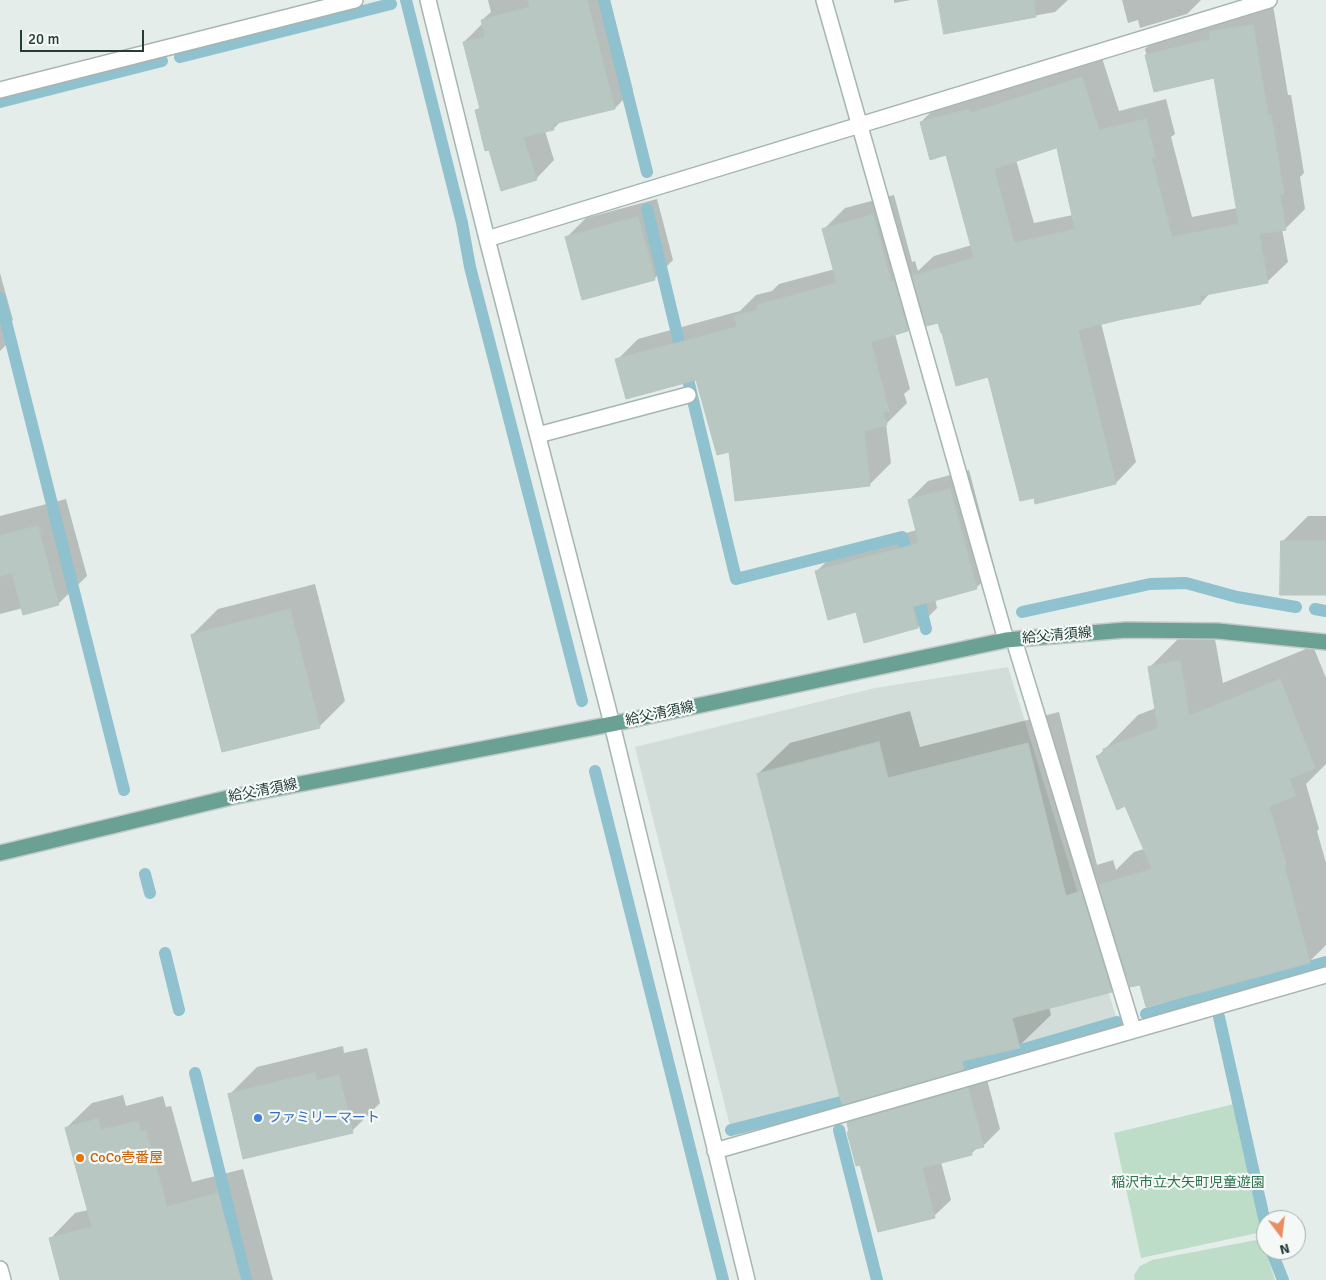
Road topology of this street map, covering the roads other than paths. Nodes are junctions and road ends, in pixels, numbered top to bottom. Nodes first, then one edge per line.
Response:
1 (355, 0) edge
2 (428, 0) edge
3 (824, 0) edge
4 (1269, 0) edge
5 (0, 90) edge
6 (860, 125) junction
7 (487, 239) junction
8 (688, 394) dead end
9 (538, 436) junction
10 (1010, 640) junction
11 (1326, 642) edge
12 (612, 724) junction
13 (0, 853) edge
14 (1326, 974) edge
15 (1133, 1029) junction
16 (715, 1151) junction
17 (0, 1269) edge
18 (3, 1280) edge
19 (747, 1280) edge

1 - 5 street
2 - 7 street
3 - 6 street
4 - 6 street
6 - 7 street
6 - 10 street
7 - 9 street
8 - 9 street
9 - 12 street
10 - 11 main road, 給父清須線
10 - 12 main road, 給父清須線
10 - 15 street
12 - 13 main road, 給父清須線
12 - 16 street
14 - 15 street
15 - 16 street
16 - 19 street
17 - 18 street

